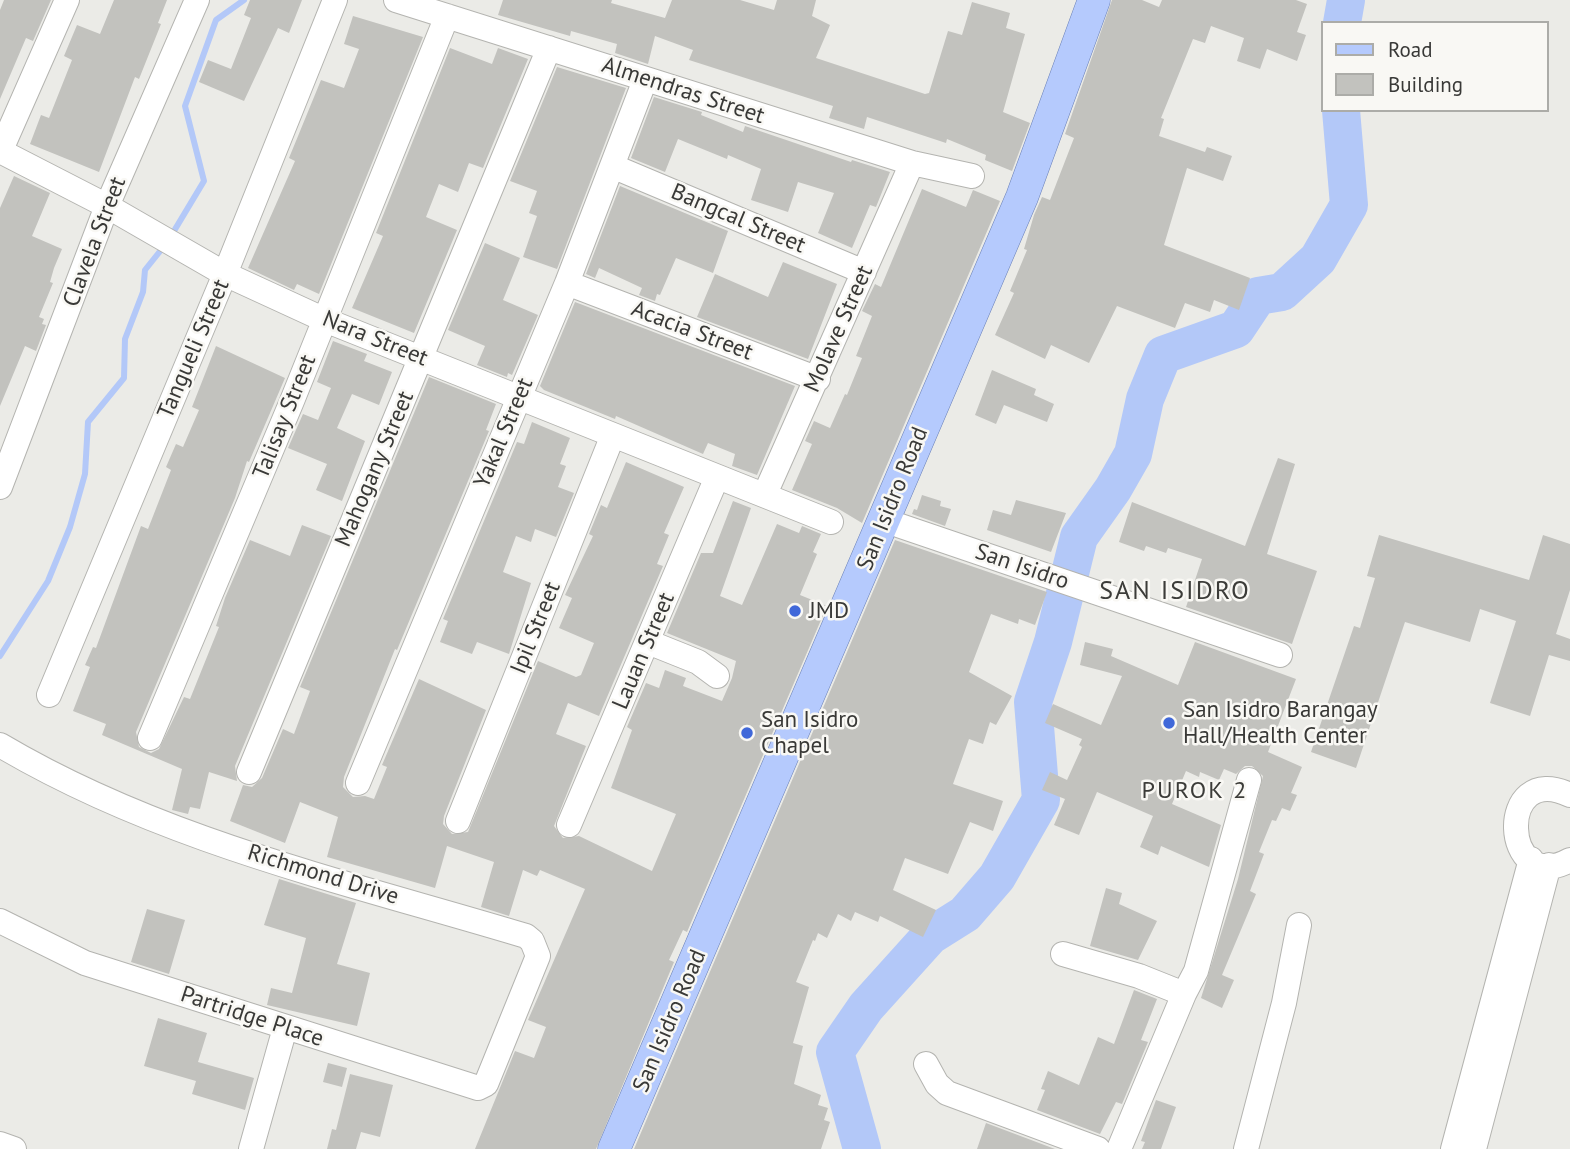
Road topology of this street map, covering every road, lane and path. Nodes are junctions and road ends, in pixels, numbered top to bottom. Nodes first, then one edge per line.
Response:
1 (67, 0) edge
2 (197, 0) edge
3 (335, 0) edge
4 (396, 0) edge
5 (1094, 0) edge
6 (433, 8) edge
7 (549, 48) junction
8 (645, 80) junction
9 (0, 151) edge
10 (912, 163) junction
11 (612, 166) junction
12 (972, 176) dead end
13 (107, 206) junction
14 (864, 272) junction
15 (225, 274) junction
16 (567, 284) junction
17 (325, 320) junction
18 (421, 358) junction
19 (818, 379) junction
20 (519, 395) junction
21 (613, 435) junction
22 (717, 477) junction
23 (0, 487) edge
24 (765, 494) junction
25 (883, 520) junction
26 (831, 522) dead end
27 (648, 642) junction
28 (1280, 655) dead end
29 (717, 676) dead end
30 (49, 695) dead end
31 (150, 738) dead end
32 (0, 745) edge
33 (249, 772) dead end
34 (1249, 780) dead end
35 (358, 783) dead end
36 (1570, 795) edge
37 (458, 821) dead end
38 (569, 825) dead end
39 (1557, 862) edge
40 (0, 921) edge
41 (1299, 925) dead end
42 (1063, 954) dead end
43 (1184, 994) junction
44 (285, 1028) junction
45 (495, 1060) joint
46 (926, 1064) dead end
47 (0, 1144) edge
48 (14, 1149) edge
49 (251, 1149) edge
50 (614, 1149) edge
51 (1098, 1149) edge
52 (1119, 1149) edge
53 (1246, 1149) edge
54 (1453, 1149) edge
55 (1474, 1149) edge

1 - 9 street
2 - 13 street, Clavela Street
3 - 15 street, Tangueli Street
4 - 6 street, Almendras Street
5 - 25 main road, San Isidro Road
6 - 7 street, Almendras Street
6 - 17 street, Talisay Street
7 - 8 street, Almendras Street
7 - 18 street, Mahogany Street
8 - 10 street, Almendras Street
8 - 11 street, Yakal Street
9 - 13 street, Nara Street
10 - 12 street, Almendras Street
10 - 14 street, Molave Street
11 - 14 street, Bangcal Street
11 - 16 street, Yakal Street
13 - 15 street, Nara Street
13 - 23 street, Clavela Street
14 - 19 street, Molave Street
15 - 17 street, Nara Street
15 - 30 street, Tangueli Street
16 - 19 street, Acacia Street
16 - 20 street, Yakal Street
17 - 18 street, Nara Street
17 - 31 street, Talisay Street
18 - 20 street, Nara Street
18 - 33 street, Mahogany Street
19 - 24 street, Molave Street
20 - 21 street, Nara Street
20 - 35 street, Yakal Street
21 - 22 street, Nara Street
21 - 37 street, Ipil Street
22 - 24 street, Nara Street
22 - 27 street, Lauan Street
24 - 26 street, Nara Street
25 - 28 street, San Isidro
25 - 50 main road, San Isidro Road
27 - 29 street
27 - 38 street, Lauan Street
32 - 45 street, Richmond Drive
34 - 43 street
36 - 39 street
39 - 54 street
39 - 55 street
40 - 44 street, Partridge Place
41 - 53 street
42 - 43 street
43 - 52 street
44 - 45 street, Partridge Place
44 - 49 street
46 - 51 street
47 - 48 street

